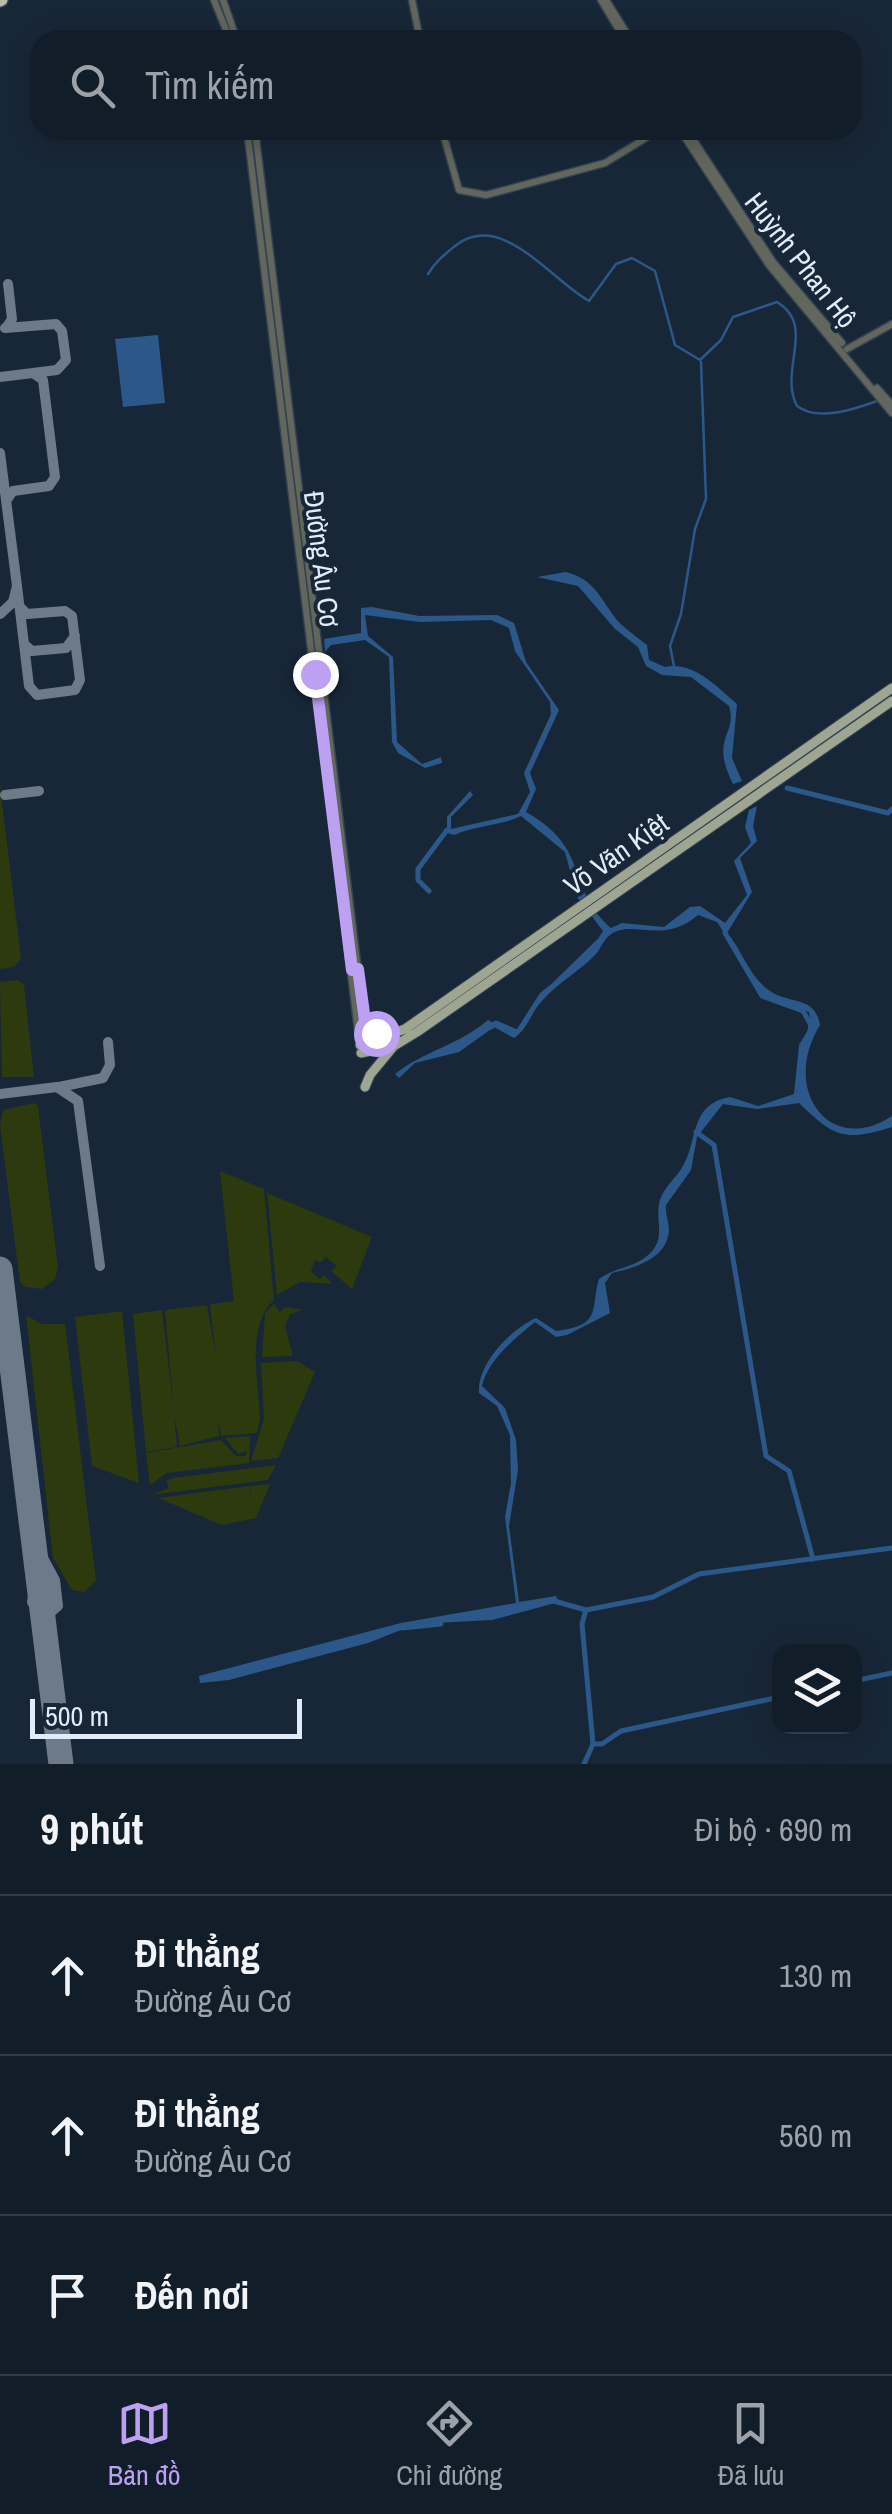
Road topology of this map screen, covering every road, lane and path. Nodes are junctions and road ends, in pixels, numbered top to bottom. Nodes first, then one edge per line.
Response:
1 (214, 0) edge
2 (222, 0) edge
3 (412, 0) edge
4 (603, 0) edge
5 (229, 30) edge
6 (231, 30) edge
7 (418, 30) edge
8 (622, 30) edge
9 (248, 140) edge
10 (256, 140) edge
11 (445, 140) edge
12 (644, 140) edge
13 (690, 140) edge
14 (691, 140) edge
15 (892, 324) edge
16 (847, 349) junction
17 (892, 405) edge
18 (892, 413) edge
19 (308, 589) junction
20 (892, 688) edge
21 (892, 701) edge
22 (818, 747) junction
23 (355, 969) junction
24 (365, 1021) junction
25 (393, 1041) junction
26 (364, 1048) junction
27 (365, 1088) dead end

1 - 5 street
2 - 6 street
3 - 7 street
4 - 8 street
9 - 19 street, Đường Âu Cơ
10 - 19 street, Đường Âu Cơ
11 - 12 street
13 - 18 street, Huỳnh Phan Hộ
14 - 16 street, Huỳnh Phan Hộ
15 - 16 street, Huỳnh Phan Hộ
16 - 17 street, Huỳnh Phan Hộ
19 - 23 street, Đường Âu Cơ
20 - 22 main road, Võ Văn Kiệt
21 - 22 main road, Võ Văn Kiệt
22 - 25 main road, Võ Văn Kiệt
23 - 24 street, Đường Âu Cơ
23 - 26 street, Đường Âu Cơ
24 - 25 main road
24 - 26 street, Đường Âu Cơ
25 - 26 main road, Võ Văn Kiệt
25 - 27 main road

